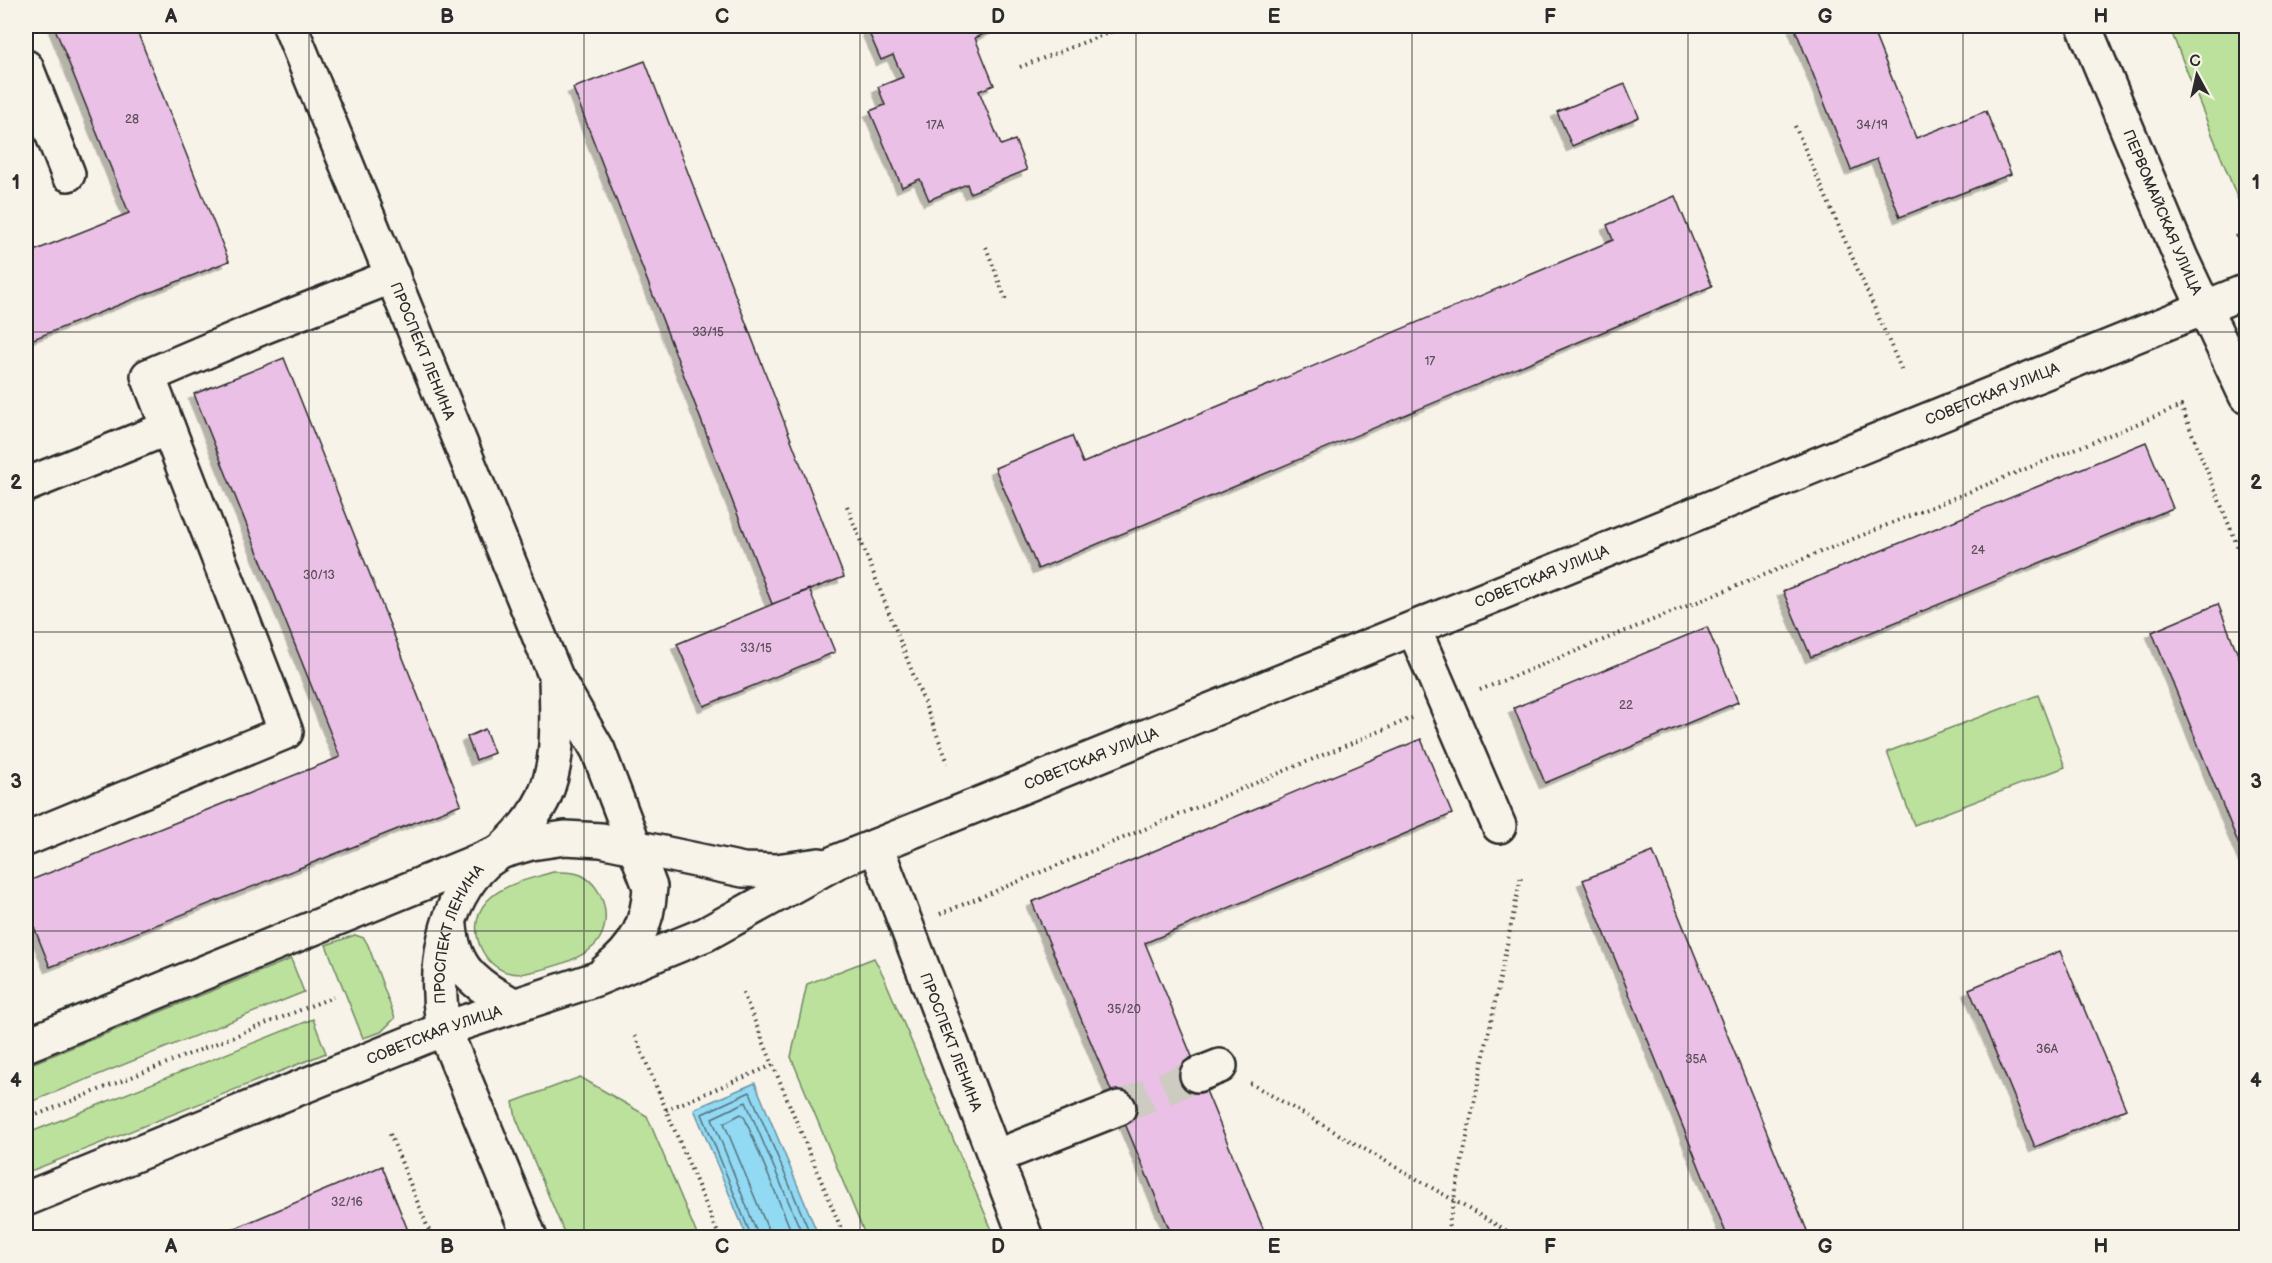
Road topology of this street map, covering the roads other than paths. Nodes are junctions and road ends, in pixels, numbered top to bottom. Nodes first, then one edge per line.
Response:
1 (290, 26) edge
2 (2084, 26) edge
3 (26, 67) edge
4 (68, 174) dead end
5 (393, 276) junction
6 (2247, 291) edge
7 (2205, 308) junction
8 (2247, 396) edge
9 (168, 428) junction
10 (26, 485) edge
11 (1414, 629) junction
12 (556, 677) junction
13 (1499, 825) dead end
14 (26, 839) edge
15 (876, 846) junction
16 (636, 848) junction
17 (500, 852) junction
18 (836, 862) junction
19 (450, 921) junction
20 (596, 979) junction
21 (513, 1005) junction
22 (444, 1029) junction
23 (26, 1045) edge
24 (1119, 1108) tunnel mouth
25 (995, 1157) junction
26 (26, 1199) edge
27 (530, 1238) edge
28 (1026, 1238) edge

1 - 5 main road, ПРОСПЕКТ ЛЕНИНА
2 - 7 main road, ПЕРВОМАЙСКАЯ УЛИЦА
3 - 4 main road
5 - 9 main road
5 - 12 main road, ПРОСПЕКТ ЛЕНИНА
6 - 7 main road, СОВЕТСКАЯ УЛИЦА
7 - 8 main road, ПЕРВОМАЙСКАЯ УЛИЦА
7 - 11 main road, СОВЕТСКАЯ УЛИЦА
9 - 10 main road
9 - 14 main road
11 - 13 main road
11 - 15 main road, СОВЕТСКАЯ УЛИЦА
12 - 16 main road, ПРОСПЕКТ ЛЕНИНА
12 - 17 main road, ПРОСПЕКТ ЛЕНИНА
15 - 18 main road, СОВЕТСКАЯ УЛИЦА
15 - 25 main road, ПРОСПЕКТ ЛЕНИНА
16 - 17 main road
16 - 18 main road, СОВЕТСКАЯ УЛИЦА
16 - 20 main road, ПРОСПЕКТ ЛЕНИНА
17 - 19 main road, ПРОСПЕКТ ЛЕНИНА
17 - 23 main road
18 - 20 main road, СОВЕТСКАЯ УЛИЦА
19 - 21 main road
19 - 22 main road, ПРОСПЕКТ ЛЕНИНА
20 - 21 main road, СОВЕТСКАЯ УЛИЦА
21 - 22 main road, СОВЕТСКАЯ УЛИЦА
22 - 26 main road, СОВЕТСКАЯ УЛИЦА
22 - 27 main road, ПРОСПЕКТ ЛЕНИНА
24 - 25 main road
25 - 28 main road, ПРОСПЕКТ ЛЕНИНА

